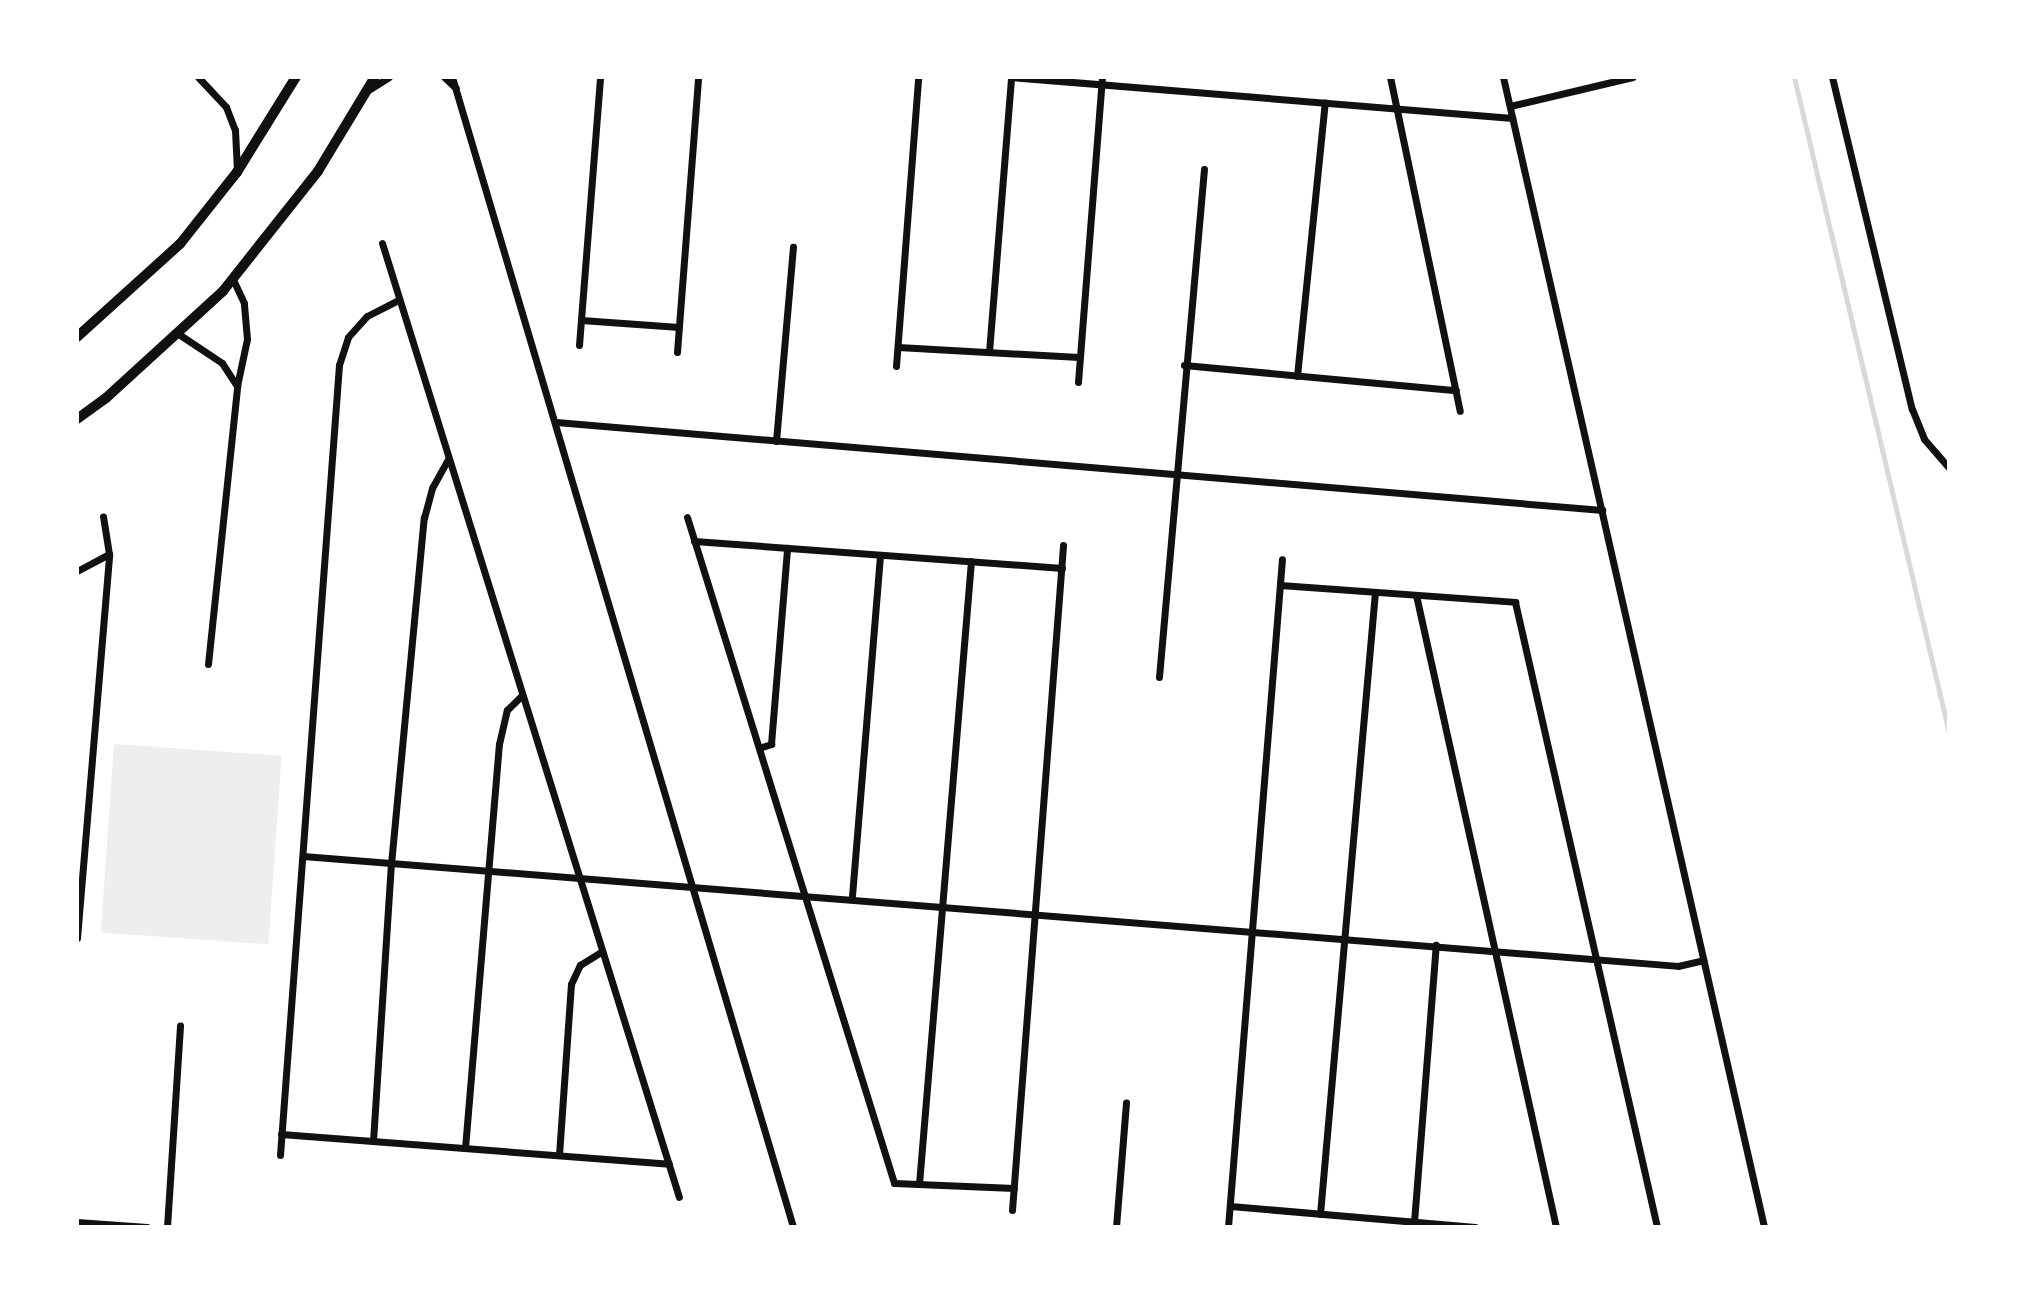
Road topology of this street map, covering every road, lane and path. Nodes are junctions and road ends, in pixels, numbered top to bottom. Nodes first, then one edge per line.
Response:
1 (198, 77) edge
2 (296, 77) edge
3 (375, 77) edge
4 (389, 77) edge
5 (444, 77) edge
6 (453, 77) edge
7 (600, 77) edge
8 (698, 77) edge
9 (918, 77) edge
10 (1390, 77) edge
11 (1503, 77) edge
12 (1633, 77) edge
13 (1832, 77) edge
14 (1101, 81) edge
15 (456, 89) junction
16 (367, 91) junction
17 (1325, 102) junction
18 (1510, 106) junction
19 (1397, 108) junction
20 (1512, 118) junction
21 (1205, 169) dead end
22 (237, 172) junction
23 (382, 243) dead end
24 (793, 247) dead end
25 (233, 279) junction
26 (398, 300) junction
27 (581, 320) junction
28 (679, 327) junction
29 (177, 333) junction
30 (77, 337) edge
31 (579, 345) dead end
32 (898, 347) junction
33 (677, 352) dead end
34 (989, 352) junction
35 (1079, 357) junction
36 (1184, 365) junction
37 (896, 366) dead end
38 (1297, 376) junction
39 (1078, 382) dead end
40 (237, 386) junction
41 (1456, 390) junction
42 (1460, 411) dead end
43 (77, 419) edge
44 (556, 422) junction
45 (776, 441) junction
46 (448, 459) junction
47 (1949, 468) edge
48 (1174, 475) junction
49 (1602, 510) junction
50 (103, 516) dead end
51 (687, 517) dead end
52 (694, 541) junction
53 (1063, 545) dead end
54 (787, 548) junction
55 (108, 554) junction
56 (880, 555) junction
57 (1282, 559) dead end
58 (971, 561) junction
59 (1062, 568) junction
60 (77, 571) edge
61 (1280, 584) junction
62 (1375, 592) junction
63 (1416, 595) junction
64 (208, 664) dead end
65 (1159, 677) dead end
66 (522, 695) junction
67 (759, 748) junction
68 (81, 839) edge
69 (303, 856) junction
70 (391, 864) junction
71 (485, 872) junction
72 (580, 880) junction
73 (690, 886) junction
74 (804, 893) junction
75 (852, 896) junction
76 (942, 904) junction
77 (1035, 911) junction
78 (1250, 929) junction
79 (1343, 937) junction
80 (77, 939) edge
81 (1436, 945) junction
82 (1496, 950) junction
83 (602, 951) junction
84 (1597, 959) junction
85 (1703, 960) junction
86 (180, 1025) dead end
87 (1126, 1102) dead end
88 (281, 1134) junction
89 (373, 1141) junction
90 (465, 1148) junction
91 (280, 1155) dead end
92 (559, 1155) junction
93 (669, 1164) junction
94 (919, 1184) junction
95 (1014, 1188) junction
96 (679, 1197) dead end
97 (1230, 1206) junction
98 (1012, 1210) dead end
99 (1320, 1214) junction
100 (77, 1222) edge
101 (1415, 1222) junction
102 (147, 1227) edge
103 (167, 1227) edge
104 (793, 1227) edge
105 (1116, 1227) edge
106 (1228, 1227) edge
107 (1475, 1227) edge
108 (1556, 1227) edge
109 (1657, 1227) edge
110 (1764, 1227) edge

1 - 22 street
2 - 22 street
3 - 16 street
4 - 16 street
5 - 15 street
6 - 15 street
7 - 27 street
8 - 28 street
9 - 32 street
10 - 19 street
11 - 18 street
12 - 18 street
13 - 47 street
14 - 17 street
14 - 34 street
14 - 35 street
15 - 44 street
16 - 25 street
17 - 19 street
17 - 38 street
18 - 20 street
19 - 20 street
19 - 41 street
20 - 49 street
21 - 36 street
22 - 30 street
23 - 26 street
24 - 45 street
25 - 29 street
25 - 40 street
26 - 46 street
26 - 69 street
27 - 28 street
27 - 31 street
28 - 33 street
29 - 40 street
29 - 43 street
32 - 34 street
32 - 37 street
34 - 35 street
35 - 39 street
36 - 38 street
36 - 48 street
38 - 41 street
40 - 64 street
41 - 42 street
44 - 45 street
44 - 73 street
45 - 48 street
46 - 66 street
46 - 70 street
48 - 49 street
48 - 65 street
49 - 85 street
50 - 55 street
51 - 52 street
52 - 54 street
52 - 67 street
53 - 59 street
54 - 56 street
54 - 67 street
55 - 60 street
55 - 68 street
56 - 58 street
56 - 75 street
57 - 61 street
58 - 59 street
58 - 76 street
59 - 77 street
61 - 62 street
61 - 78 street
62 - 63 street
62 - 79 street
63 - 82 street
63 - 84 street
66 - 71 street
66 - 72 street
67 - 74 street
68 - 80 street
69 - 70 street
69 - 88 street
70 - 71 street
70 - 89 street
71 - 72 street
71 - 90 street
72 - 73 street
72 - 83 street
73 - 74 street
73 - 104 street
74 - 75 street
74 - 94 street
75 - 76 street
76 - 77 street
76 - 94 street
77 - 78 street
77 - 95 street
78 - 79 street
78 - 97 street
79 - 81 street
79 - 99 street
81 - 82 street
81 - 101 street
82 - 84 street
82 - 108 street
83 - 92 street
83 - 93 street
84 - 85 street
84 - 109 street
85 - 110 street
86 - 103 street
87 - 105 street
88 - 89 street
88 - 91 street
89 - 90 street
90 - 92 street
92 - 93 street
93 - 96 street
94 - 95 street
95 - 98 street
97 - 99 street
97 - 106 street
99 - 101 street
100 - 102 street
101 - 107 street

